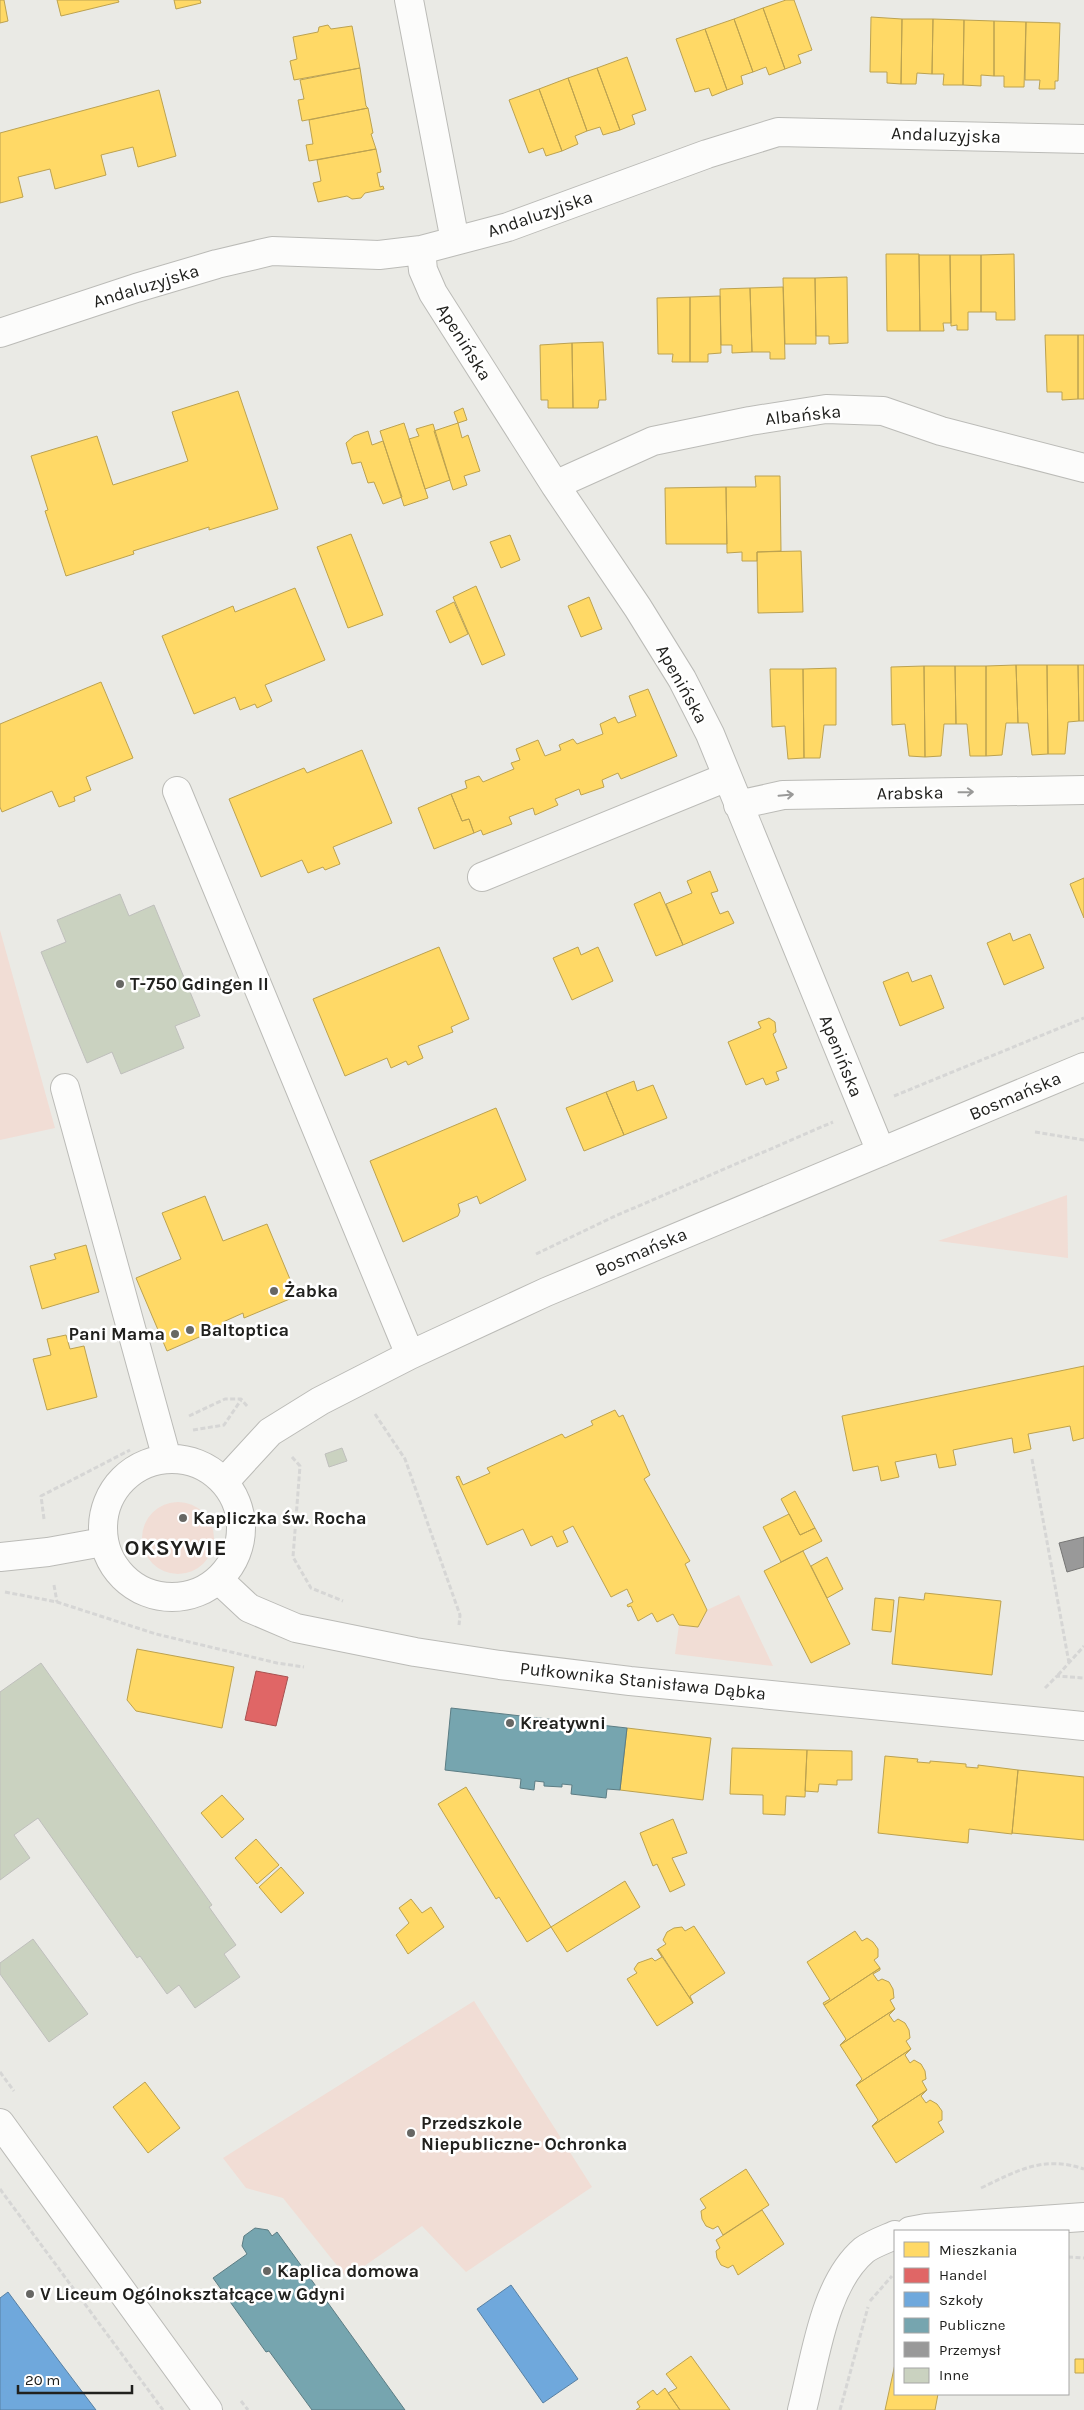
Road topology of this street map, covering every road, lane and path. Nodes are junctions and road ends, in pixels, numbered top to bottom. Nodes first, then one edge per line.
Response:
1 (409, 0) edge
2 (1084, 139) edge
3 (455, 241) junction
4 (421, 250) junction
5 (0, 333) edge
6 (1084, 468) edge
7 (555, 485) junction
8 (727, 777) junction
9 (1084, 790) edge
10 (177, 792) dead end
11 (738, 805) junction
12 (482, 877) dead end
13 (1084, 1018) edge
14 (1084, 1067) edge
15 (66, 1088) dead end
16 (863, 1109) junction
17 (1035, 1132) dead end
18 (1084, 1140) edge
19 (881, 1152) junction
20 (536, 1254) dead end
21 (410, 1355) junction
22 (375, 1414) dead end
23 (163, 1447) junction
24 (1032, 1459) dead end
25 (300, 1466) dead end
26 (225, 1481) junction
27 (41, 1496) dead end
28 (103, 1542) junction
29 (0, 1556) edge
30 (219, 1580) junction
31 (311, 1588) dead end
32 (0, 1592) edge
33 (458, 1629) dead end
34 (1084, 1646) edge
35 (277, 1663) dead end
36 (1069, 1663) junction
37 (1057, 1676) dead end
38 (1084, 1726) edge
39 (0, 2123) edge
40 (0, 2189) edge
41 (1084, 2217) edge
42 (915, 2230) edge
43 (894, 2236) edge
44 (1069, 2257) edge
45 (1084, 2258) edge
46 (894, 2275) edge
47 (163, 2410) edge
48 (208, 2410) edge
49 (802, 2410) edge
50 (840, 2410) edge

1 - 3 street
2 - 3 street, Andaluzyjska
3 - 4 street, Andaluzyjska
4 - 5 street, Andaluzyjska
4 - 7 street, Apenińska
6 - 7 street, Albańska
7 - 8 street, Apenińska
8 - 11 street, Apenińska
8 - 12 street
11 -> 9 street, Arabska
10 - 21 street
11 - 16 street, Apenińska
13 - 16 path
14 - 19 street, Bosmańska
15 - 23 street
16 - 19 street, Apenińska
16 - 20 path
17 - 18 path
19 - 21 street, Bosmańska
21 - 26 street, Bosmańska
22 - 33 path
23 - 23 path
23 - 26 street
23 - 27 path
23 - 28 street
24 - 36 path
25 - 31 path
26 - 30 street
28 - 29 street
28 - 30 street
30 - 38 street, Pułkownika Stanisława Dąbka
32 - 35 path
34 - 36 path
36 - 37 path
39 - 48 street
40 - 47 path
41 - 42 street
43 - 49 street
44 - 45 path
46 - 50 path

